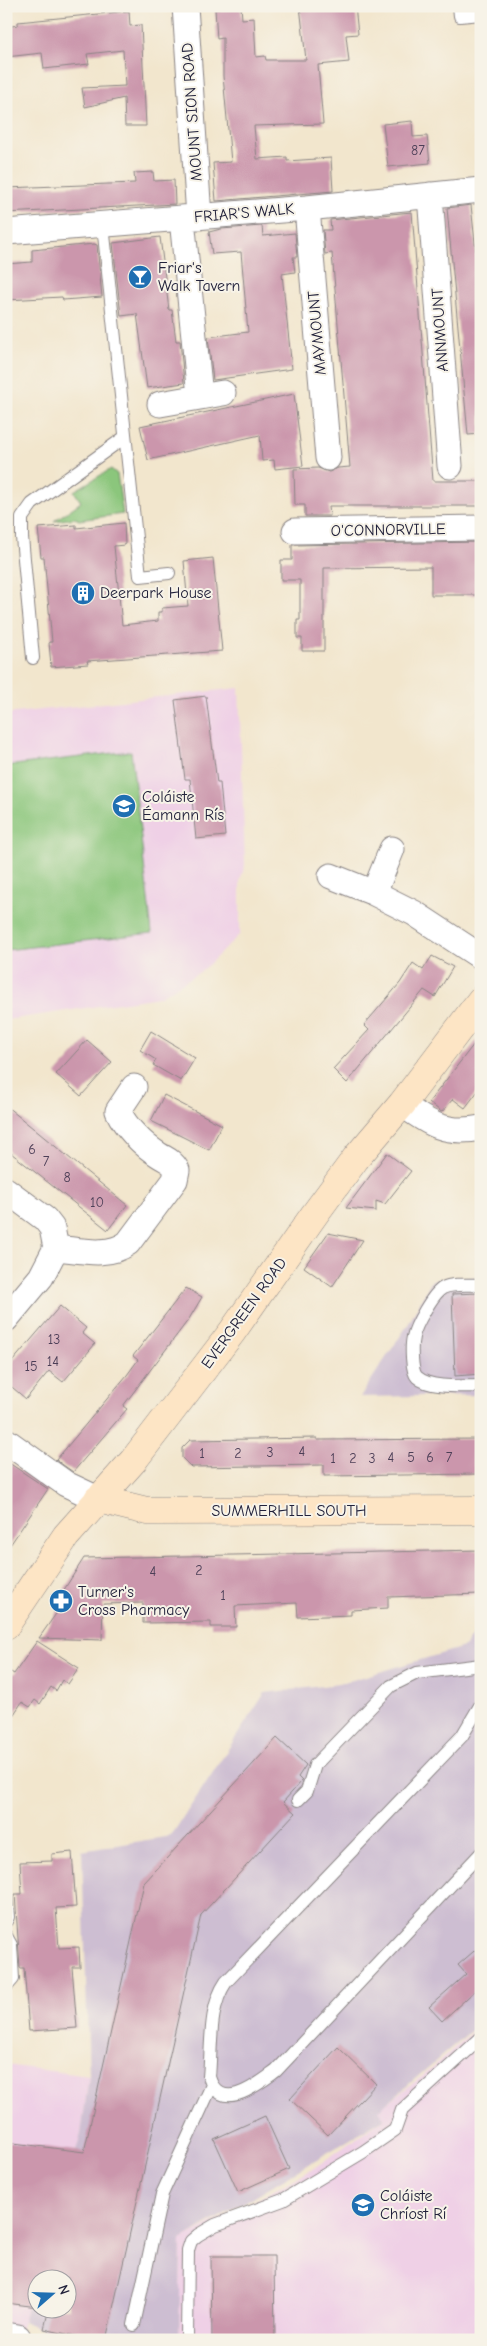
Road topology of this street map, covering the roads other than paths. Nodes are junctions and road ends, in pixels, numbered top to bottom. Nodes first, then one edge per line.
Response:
1 (185, 6) edge
2 (459, 6) edge
3 (481, 14) edge
4 (481, 190) edge
5 (430, 195) junction
6 (307, 208) junction
7 (190, 218) junction
8 (103, 225) junction
9 (6, 232) edge
10 (160, 404) dead end
11 (125, 438) junction
12 (328, 458) dead end
13 (450, 466) dead end
14 (481, 528) edge
15 (295, 531) dead end
16 (170, 574) dead end
17 (33, 658) dead end
18 (392, 849) dead end
19 (331, 876) dead end
20 (374, 893) junction
21 (481, 957) edge
22 (481, 1000) edge
23 (134, 1087) dead end
24 (402, 1104) junction
25 (481, 1128) edge
26 (6, 1190) edge
27 (56, 1248) junction
28 (481, 1284) edge
29 (6, 1319) edge
30 (481, 1386) edge
31 (6, 1441) edge
32 (98, 1499) junction
33 (481, 1510) edge
34 (6, 1625) edge
35 (481, 1665) edge
36 (481, 1704) edge
37 (298, 1800) dead end
38 (481, 1853) edge
39 (6, 1896) edge
40 (6, 1921) edge
41 (6, 1936) edge
42 (6, 1986) edge
43 (481, 2038) edge
44 (212, 2085) junction
45 (134, 2326) dead end
46 (186, 2340) edge

1 - 7 street, MOUNT SION ROAD
2 - 3 lane
4 - 5 street, FRIAR'S WALK
5 - 6 street, FRIAR'S WALK
5 - 13 street, ANNMOUNT
6 - 7 street, FRIAR'S WALK
6 - 12 street, MAYMOUNT
7 - 8 street, FRIAR'S WALK
7 - 10 street, MOUNT SION ROAD
8 - 9 street, FRIAR'S WALK
8 - 11 lane
11 - 16 lane
11 - 17 lane
14 - 15 street, O'CONNORVILLE
18 - 20 street
19 - 20 street
20 - 21 street
22 - 24 main road, EVERGREEN ROAD
23 - 27 street
24 - 25 street
24 - 32 main road, EVERGREEN ROAD
26 - 27 street
27 - 29 street
28 - 30 lane
31 - 32 street
32 - 33 main road, SUMMERHILL SOUTH
32 - 34 main road, EVERGREEN ROAD
35 - 37 lane
36 - 44 lane
38 - 44 lane
39 - 40 lane
41 - 42 lane
43 - 46 lane
44 - 45 lane

